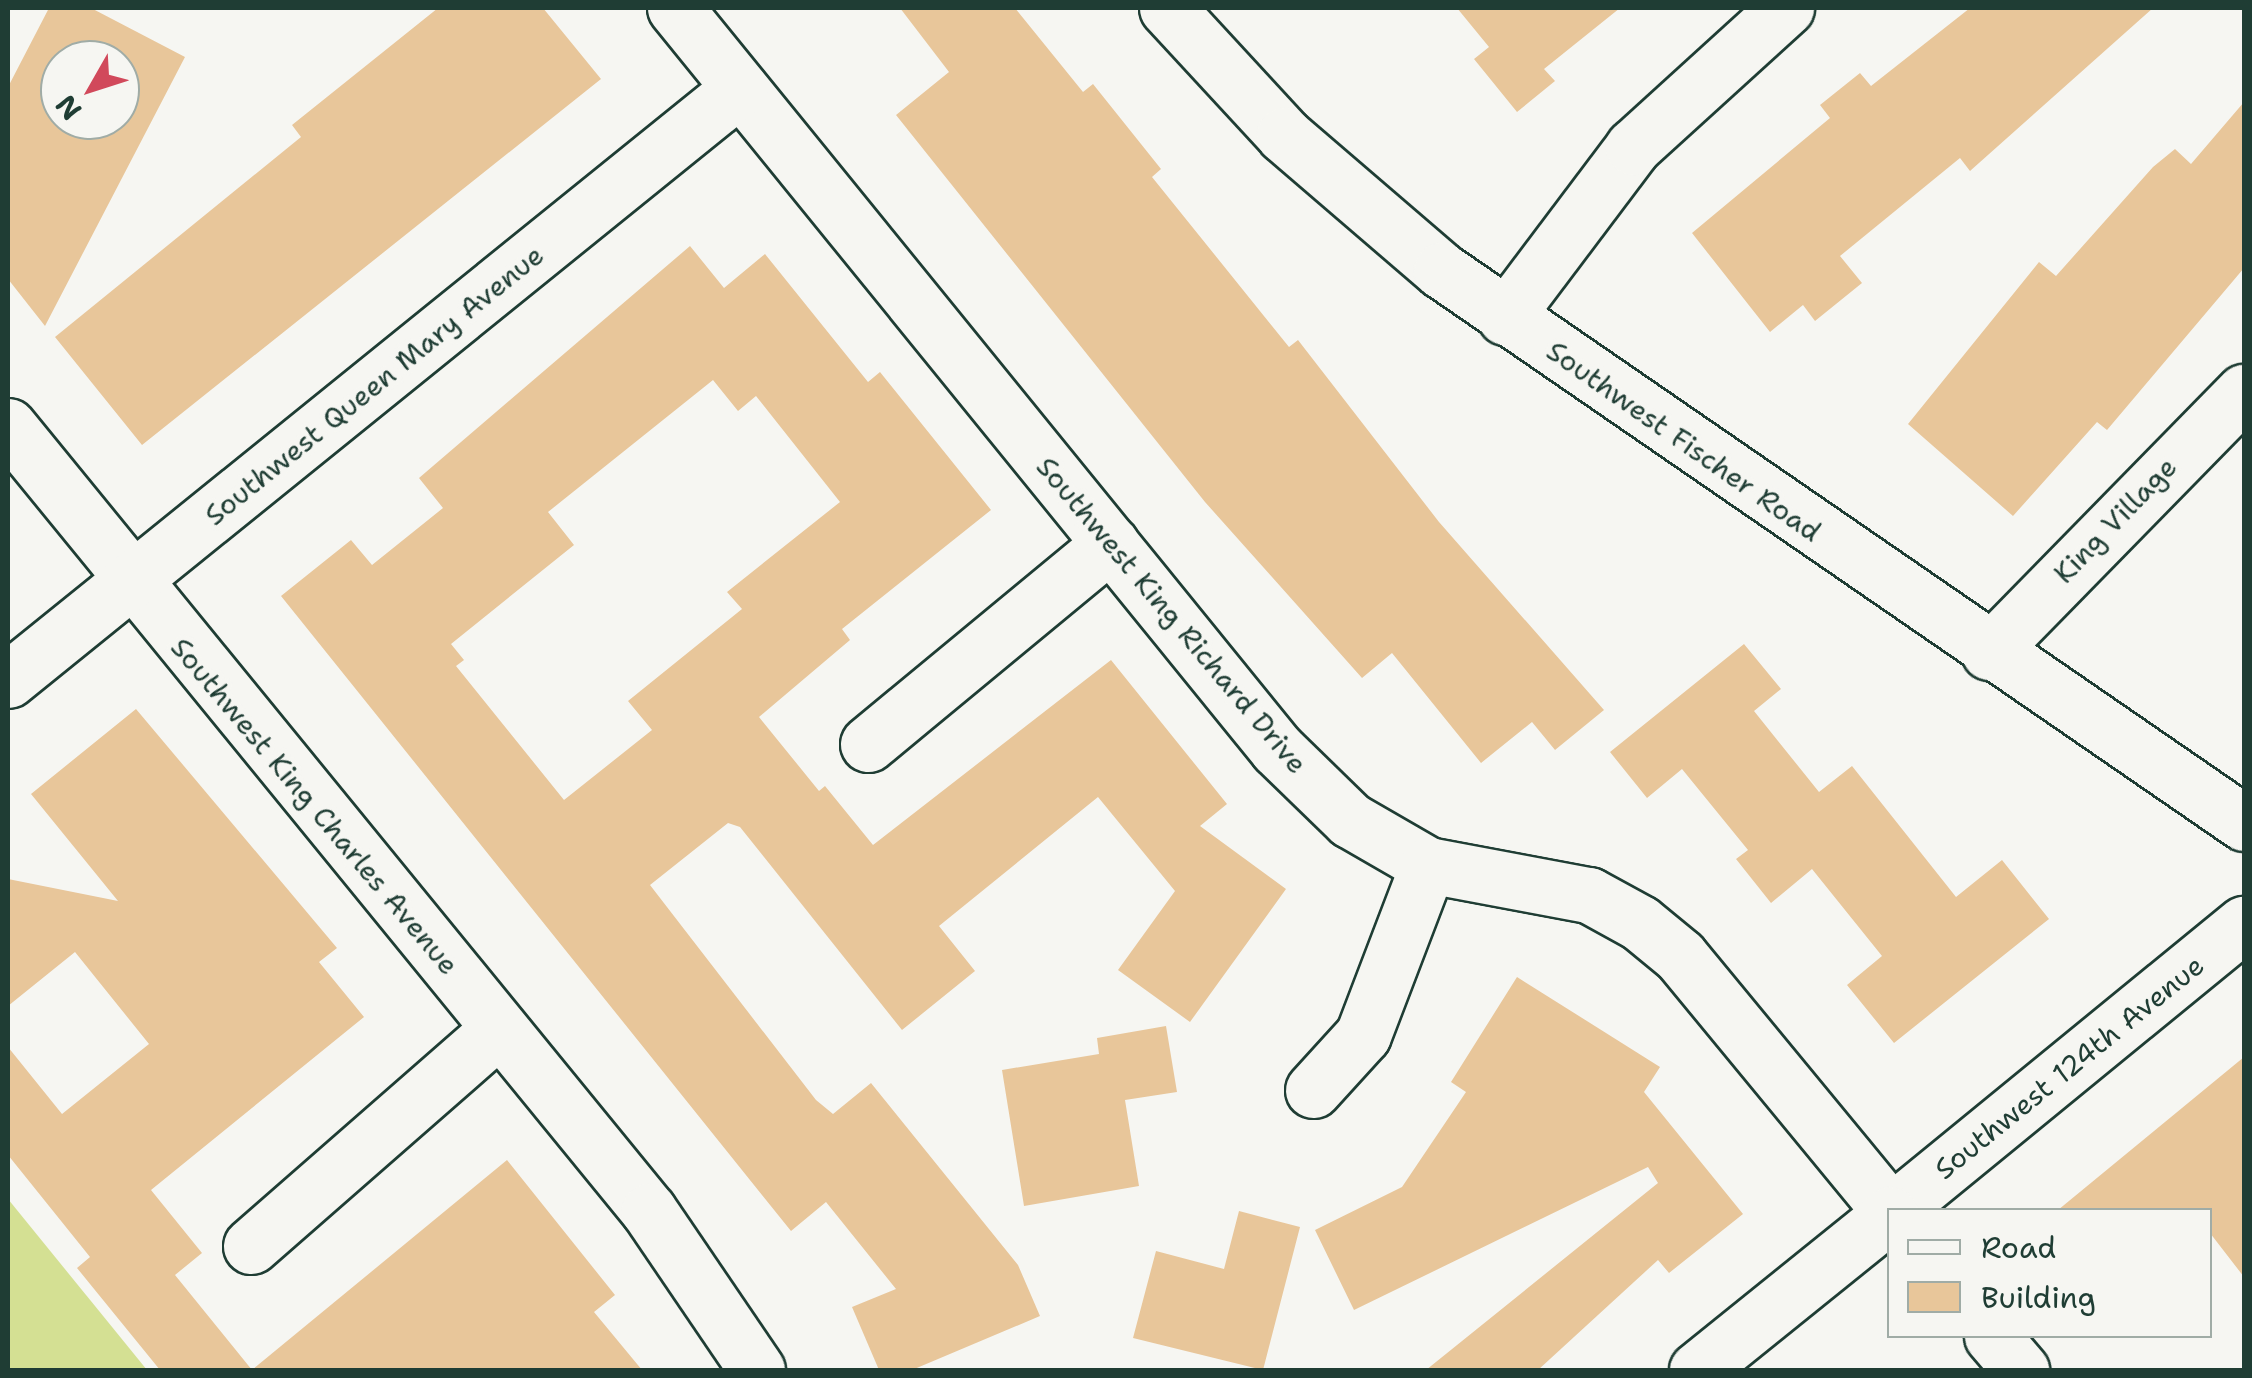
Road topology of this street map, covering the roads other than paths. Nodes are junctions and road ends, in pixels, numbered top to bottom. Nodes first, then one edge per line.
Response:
1 (675, 8) edge
2 (1167, 8) edge
3 (1757, 16) edge
4 (740, 88) junction
5 (1506, 317) junction
6 (2244, 392) edge
7 (8, 426) edge
8 (1110, 544) junction
9 (131, 582) junction
10 (1989, 652) junction
11 (8, 680) edge
12 (868, 744) dead end
13 (2244, 823) edge
14 (1428, 864) junction
15 (2244, 924) edge
16 (500, 1029) junction
17 (1314, 1090) dead end
18 (1888, 1208) edge
19 (1896, 1208) edge
20 (1887, 1215) edge
21 (251, 1246) dead end
22 (1994, 1338) edge
23 (758, 1370) edge
24 (1697, 1370) edge
25 (2021, 1370) edge

1 - 4 street, Southwest King Richard Drive
2 - 5 street, Southwest Fischer Road
3 - 5 street
4 - 8 street, Southwest King Richard Drive
4 - 9 street, Southwest Queen Mary Avenue
5 - 10 street, Southwest Fischer Road
6 - 10 street, King Village
7 - 9 street, Southwest King Charles Avenue
8 - 12 street
8 - 14 street, Southwest King Richard Drive
9 - 11 street, Southwest Queen Mary Avenue
9 - 16 street, Southwest King Charles Avenue
10 - 13 street, Southwest Fischer Road
14 - 17 street
14 - 18 street, Southwest King Richard Drive
15 - 19 street, Southwest 124th Avenue
16 - 21 street
16 - 23 street, Southwest King Charles Avenue
20 - 24 street, Southwest 124th Avenue
22 - 25 street

